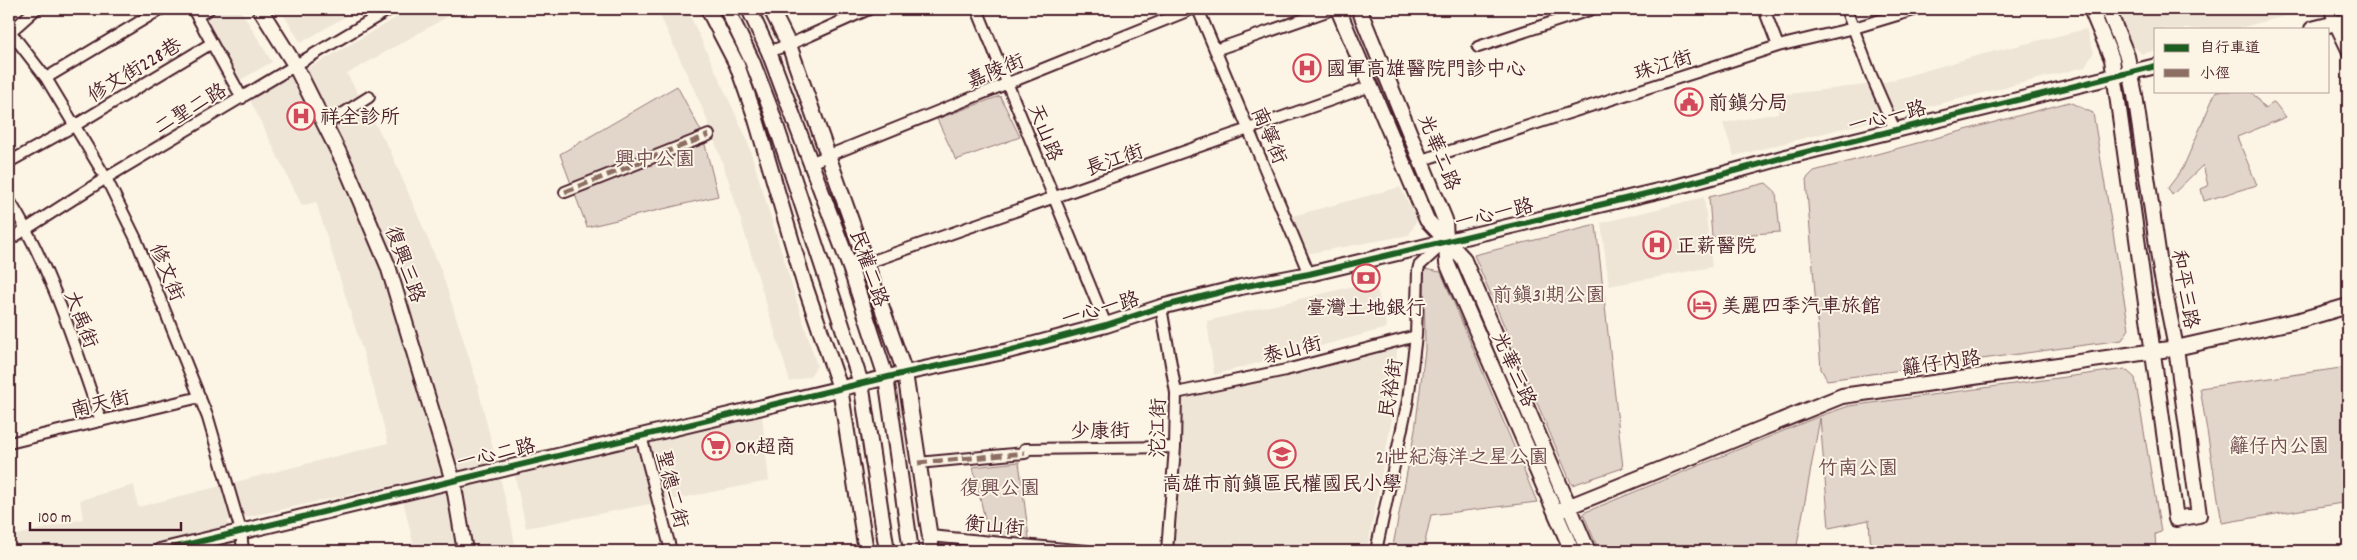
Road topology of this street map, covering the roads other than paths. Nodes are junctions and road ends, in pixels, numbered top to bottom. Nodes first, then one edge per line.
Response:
1 (36, 9) edge
2 (161, 9) edge
3 (209, 9) edge
4 (260, 9) edge
5 (390, 9) edge
6 (708, 9) edge
7 (727, 9) edge
8 (749, 9) edge
9 (771, 9) edge
10 (869, 9) edge
11 (977, 9) edge
12 (1192, 9) edge
13 (1198, 9) edge
14 (1333, 9) edge
15 (1338, 9) edge
16 (1359, 9) edge
17 (1592, 9) edge
18 (1764, 9) edge
19 (1846, 9) edge
20 (1917, 9) edge
21 (2091, 9) edge
22 (2108, 9) edge
23 (2330, 9) edge
24 (195, 12) edge
25 (2348, 20) edge
26 (2334, 23) junction
27 (1854, 28) junction
28 (2316, 28) edge
29 (9, 32) edge
30 (212, 43) junction
31 (789, 45) junction
32 (1778, 46) junction
33 (1478, 47) dead end
34 (1215, 50) junction
35 (769, 52) junction
36 (2348, 52) edge
37 (295, 65) junction
38 (2154, 66) edge
39 (2131, 72) junction
40 (2114, 76) junction
41 (46, 78) junction
42 (1008, 84) junction
43 (1371, 86) junction
44 (369, 97) dead end
45 (242, 98) junction
46 (325, 125) junction
47 (74, 126) junction
48 (1895, 130) junction
49 (1249, 131) junction
50 (708, 135) dead end
51 (829, 155) junction
52 (1422, 160) junction
53 (9, 162) edge
54 (810, 163) junction
55 (106, 178) junction
56 (565, 192) dead end
57 (1054, 198) junction
58 (9, 200) edge
59 (28, 230) junction
60 (9, 240) edge
61 (1447, 240) junction
62 (867, 263) junction
63 (1309, 274) junction
64 (2348, 306) edge
65 (1162, 307) junction
66 (1106, 325) junction
67 (1416, 336) junction
68 (2176, 348) junction
69 (2153, 351) junction
70 (905, 373) junction
71 (886, 378) junction
72 (861, 383) junction
73 (840, 388) junction
74 (1176, 393) junction
75 (200, 398) junction
76 (101, 421) junction
77 (641, 436) junction
78 (9, 444) edge
79 (1175, 447) junction
80 (918, 463) junction
81 (453, 480) junction
82 (1569, 506) junction
83 (1556, 512) junction
84 (241, 531) junction
85 (930, 536) junction
86 (160, 551) edge
87 (243, 551) edge
88 (465, 551) edge
89 (670, 551) edge
90 (866, 551) edge
91 (887, 551) edge
92 (911, 551) edge
93 (932, 551) edge
94 (1086, 551) edge
95 (1167, 551) edge
96 (1376, 551) edge
97 (1572, 551) edge
98 (1588, 551) edge

1 - 29 street
2 - 41 street
3 - 24 street
4 - 37 street, 復興三路
5 - 37 street, 二聖二路
6 - 73 street
7 - 72 street
8 - 35 street, 民權二路
9 - 31 street, 民權二路
10 - 31 street
11 - 42 street, 天山路
12 - 42 street, 嘉陵街
13 - 34 street, 南寧街
14 - 34 street
15 - 43 street, 光華二路
16 - 52 street, 光華二路
17 - 33 street
18 - 32 street
19 - 27 street
20 - 27 street, 珠江街
21 - 40 street, 和平三路
22 - 39 street, 和平三路
23 - 26 street
24 - 30 street
25 - 26 street
26 - 28 street
26 - 36 street
27 - 32 street, 珠江街
27 - 48 street
29 - 41 street, 修文街
30 - 45 street
30 - 47 street, 修文街228巷
31 - 35 street
31 - 51 street, 民權二路
32 - 52 street, 珠江街
34 - 49 street, 南寧街
35 - 54 street, 民權二路
37 - 45 street, 二聖二路
37 - 46 street, 復興三路
38 - 39 street, 一心一路
39 - 40 street, 一心一路
39 - 68 street, 和平三路
40 - 48 street, 一心一路
40 - 69 street, 和平三路
41 - 47 street, 修文街
42 - 51 street, 嘉陵街
42 - 57 street, 天山路
43 - 49 street, 長江街
43 - 61 street, 光華二路
44 - 46 street
45 - 55 street, 二聖二路
46 - 81 street, 復興三路
47 - 53 street, 修文街228巷
47 - 55 street, 修文街
48 - 61 street, 一心一路
49 - 57 street, 長江街
49 - 63 street, 南寧街
50 - 56 street
51 - 54 street, 嘉陵街
51 - 62 street, 民權二路
52 - 61 street, 光華二路
54 - 71 street, 民權二路
55 - 59 street, 二聖二路
55 - 75 street, 修文街
57 - 62 street, 長江街
57 - 66 street, 天山路
58 - 59 street, 大禹街
59 - 60 street, 二聖二路
59 - 76 street, 大禹街
61 - 63 street, 一心一路
61 - 67 street, 民裕街
61 - 82 street, 光華三路
61 - 83 street, 光華三路
62 - 70 street, 民權二路
63 - 65 street, 一心一路
64 - 68 street, 籬仔內路
65 - 66 street, 一心一路
65 - 74 street, 沱江街
66 - 70 street, 一心一路
67 - 74 street, 泰山街
67 - 96 street, 民裕街
68 - 69 street, 籬仔內路
68 - 69 street, 和平三路
69 - 82 street, 籬仔內路
70 - 71 street, 一心一路
70 - 80 street, 民權二路
71 - 72 street, 一心一路
71 - 92 street, 民權二路
72 - 73 street, 一心一路
72 - 91 street
73 - 77 street, 一心二路
73 - 90 street
74 - 79 street, 沱江街
75 - 76 street, 南天街
75 - 84 street, 修文街
76 - 78 street, 南天街
77 - 81 street, 一心二路
77 - 89 street, 聖德二街
79 - 80 street, 少康街
79 - 95 street, 沱江街
80 - 85 street, 民權二路
81 - 84 street, 一心二路
81 - 88 street, 復興三路
82 - 83 street, 籬仔內路
82 - 98 street, 光華三路
83 - 97 street, 光華三路
84 - 86 street, 一心二路
84 - 87 street, 修文街
85 - 93 street, 民權二路
85 - 94 street, 衡山街

